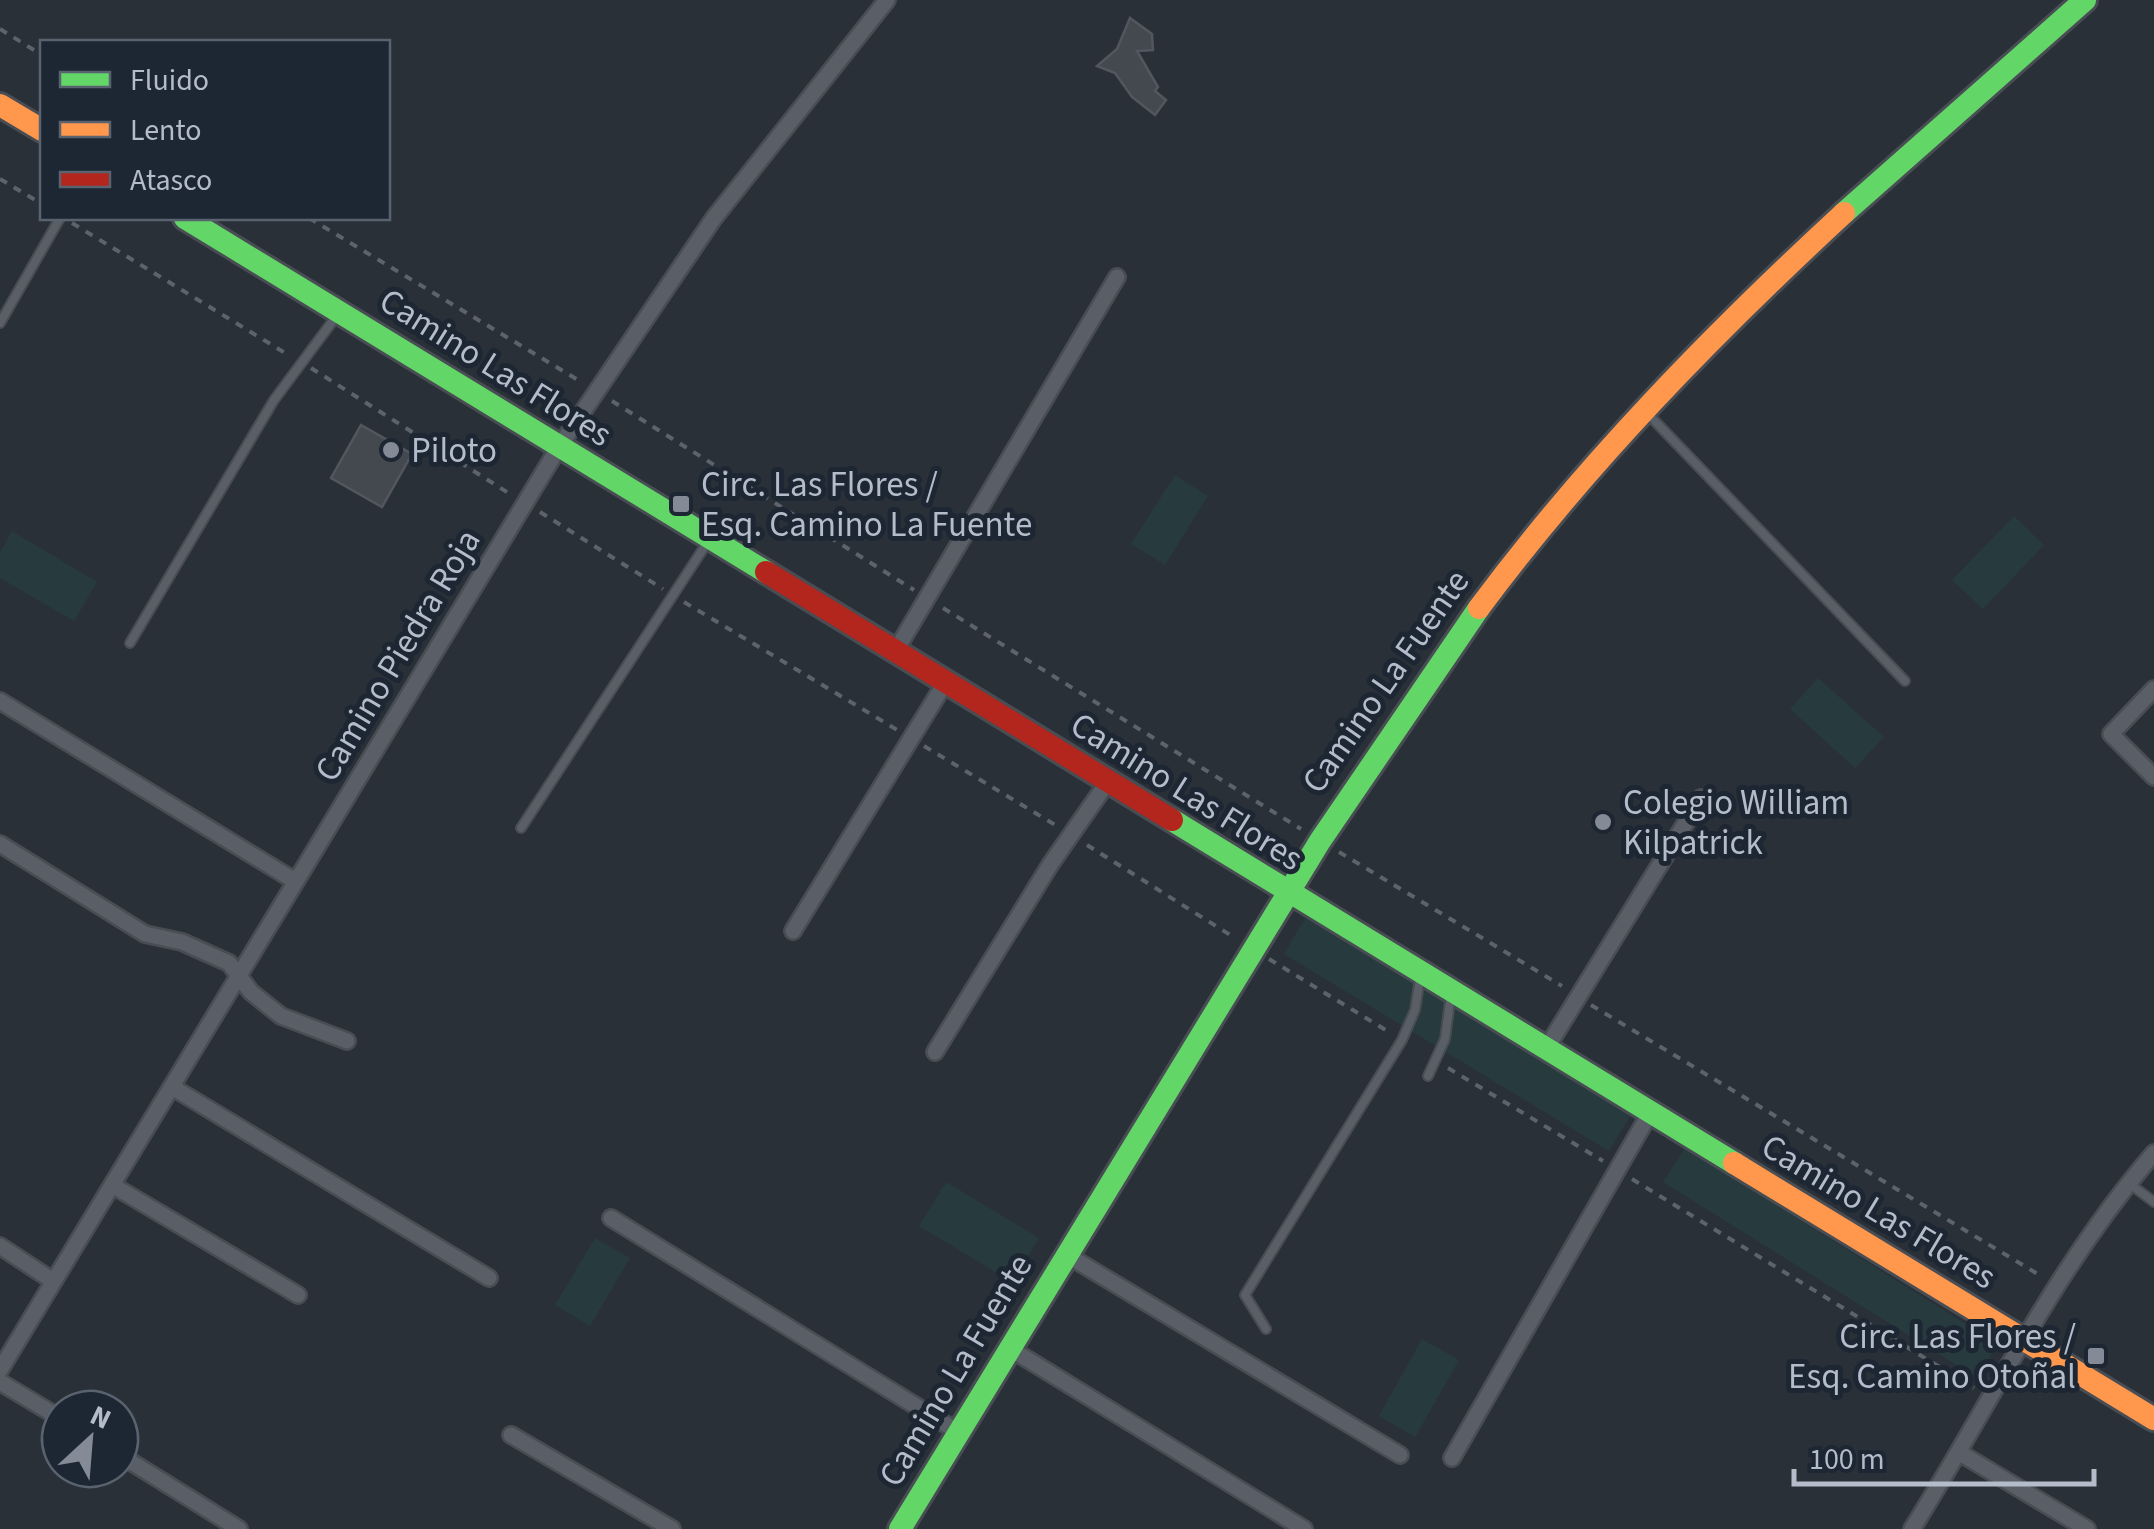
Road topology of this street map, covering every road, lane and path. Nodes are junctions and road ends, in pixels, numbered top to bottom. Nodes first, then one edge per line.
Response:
1 (887, 0) edge
2 (2086, 0) edge
3 (0, 29) edge
4 (40, 54) edge
5 (0, 105) edge
6 (40, 129) edge
7 (0, 178) edge
8 (40, 203) edge
9 (59, 220) edge
10 (188, 220) edge
11 (312, 220) edge
12 (1118, 277) dead end
13 (340, 312) junction
14 (0, 323) edge
15 (596, 391) junction
16 (1644, 409) junction
17 (559, 447) junction
18 (524, 503) junction
19 (710, 540) junction
20 (672, 594) junction
21 (926, 598) junction
22 (130, 643) dead end
23 (894, 652) junction
24 (1905, 681) dead end
25 (945, 683) junction
26 (2154, 689) edge
27 (0, 701) edge
28 (911, 739) junction
29 (2154, 777) edge
30 (1107, 783) junction
31 (1702, 798) dead end
32 (521, 828) dead end
33 (1072, 836) junction
34 (1318, 839) junction
35 (0, 844) edge
36 (296, 881) junction
37 (1287, 893) junction
38 (793, 931) dead end
39 (1253, 949) junction
40 (1420, 974) junction
41 (238, 978) junction
42 (1451, 992) junction
43 (1578, 997) junction
44 (347, 1041) dead end
45 (1546, 1049) junction
46 (935, 1052) dead end
47 (1428, 1076) dead end
48 (172, 1088) junction
49 (1650, 1112) junction
50 (2154, 1153) edge
51 (2128, 1182) junction
52 (112, 1185) junction
53 (2154, 1202) edge
54 (611, 1218) dead end
55 (0, 1246) edge
56 (1066, 1255) junction
57 (488, 1278) dead end
58 (54, 1281) junction
59 (2056, 1285) junction
60 (298, 1295) dead end
61 (1266, 1329) dead end
62 (2026, 1342) junction
63 (1010, 1348) junction
64 (0, 1370) edge
65 (0, 1382) edge
66 (40, 1406) edge
67 (2154, 1419) edge
68 (958, 1432) junction
69 (511, 1435) dead end
70 (1960, 1453) junction
71 (1400, 1454) dead end
72 (1452, 1458) dead end
73 (140, 1468) edge
74 (901, 1528) edge
75 (238, 1529) edge
76 (672, 1529) edge
77 (1304, 1529) edge
78 (1912, 1529) edge
79 (2087, 1529) edge

1 - 15 street, Camino Piedra Roja
2 - 16 street, Camino La Fuente
3 - 4 path
5 - 6 street
7 - 8 path
9 - 14 lane
10 - 13 street, Camino Las Flores
11 - 15 path
12 - 21 street
13 - 17 street, Camino Las Flores
13 - 22 lane
15 - 17 street, Camino Piedra Roja
15 - 21 path
16 - 24 lane
16 - 34 street, Camino La Fuente
17 - 18 street, Camino Piedra Roja
17 - 19 street, Camino Las Flores
18 - 20 path
18 - 36 street, Camino Piedra Roja
19 - 20 lane
19 - 23 street, Camino Las Flores
20 - 28 path
20 - 32 lane
21 - 23 street
21 - 34 path
23 - 25 street, Camino Las Flores
25 - 28 street
25 - 30 street, Camino Las Flores
26 - 29 street
27 - 36 street
28 - 33 path
28 - 38 street
30 - 33 street
30 - 37 street, Camino Las Flores
31 - 43 street
33 - 39 path
33 - 46 street
34 - 37 street, Camino La Fuente
34 - 43 path
35 - 41 street
36 - 41 street, Camino Piedra Roja
37 - 39 street, Camino La Fuente
37 - 40 street, Camino Las Flores
39 - 56 street, Camino La Fuente
40 - 42 street, Camino Las Flores
40 - 61 lane
41 - 44 street
41 - 48 street, Camino Piedra Roja
42 - 45 street, Camino Las Flores
42 - 47 lane
43 - 45 street
43 - 59 path
45 - 49 street, Camino Las Flores
48 - 52 street, Camino Piedra Roja
48 - 57 street
49 - 62 street, Camino Las Flores
49 - 72 street
50 - 51 street
51 - 53 lane
51 - 59 street
52 - 58 street, Camino Piedra Roja
52 - 60 street
54 - 68 street
55 - 58 street
56 - 63 street, Camino La Fuente
56 - 71 street
58 - 64 street, Camino Piedra Roja
59 - 62 street
62 - 67 street, Camino Las Flores
62 - 70 street
63 - 68 street, Camino La Fuente
63 - 77 street
65 - 66 street
68 - 74 street, Camino La Fuente
69 - 76 street
70 - 78 street
70 - 79 street
73 - 75 street

